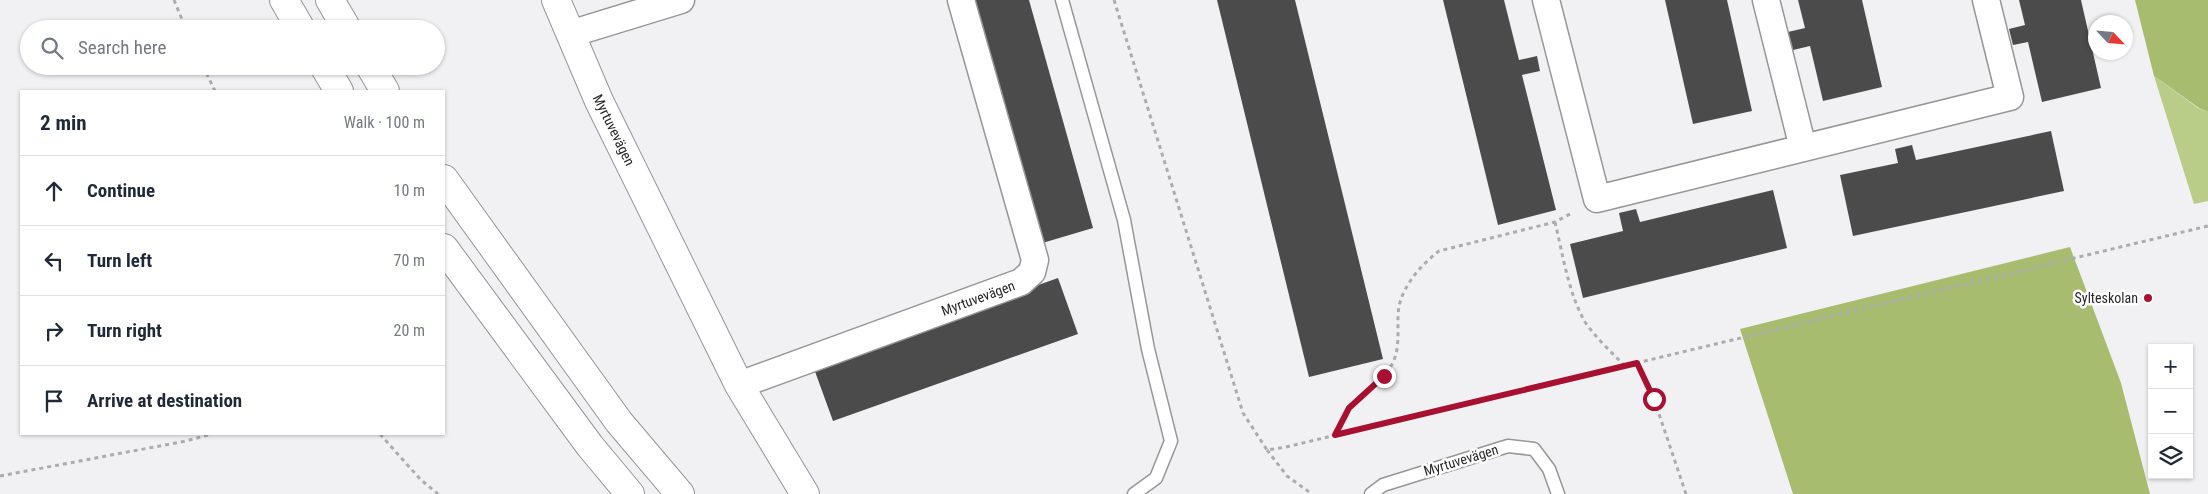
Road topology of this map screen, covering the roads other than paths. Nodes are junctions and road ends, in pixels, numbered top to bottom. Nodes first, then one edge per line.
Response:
1 (284, 0) edge
2 (330, 0) edge
3 (556, 0) edge
4 (681, 0) edge
5 (961, 0) edge
6 (1062, 0) edge
7 (1546, 0) edge
8 (1766, 0) edge
9 (1986, 0) edge
10 (296, 20) edge
11 (342, 20) edge
12 (570, 34) junction
13 (330, 75) edge
14 (376, 75) edge
15 (339, 90) edge
16 (385, 90) edge
17 (1803, 148) junction
18 (445, 180) edge
19 (445, 249) edge
20 (739, 385) junction
21 (630, 494) edge
22 (680, 494) edge
23 (805, 494) edge
24 (1134, 494) edge
25 (1372, 494) edge
26 (1558, 494) edge

1 - 10 main road
2 - 11 main road
3 - 12 main road, Myrtuvevägen
4 - 12 street
5 - 20 street, Myrtuvevägen
6 - 24 lane
7 - 17 street
8 - 17 street
9 - 17 street
12 - 20 main road, Myrtuvevägen
13 - 15 main road
14 - 16 main road
18 - 22 main road
19 - 21 main road
20 - 23 main road, Myrtuvevägen
25 - 26 lane, Myrtuvevägen

